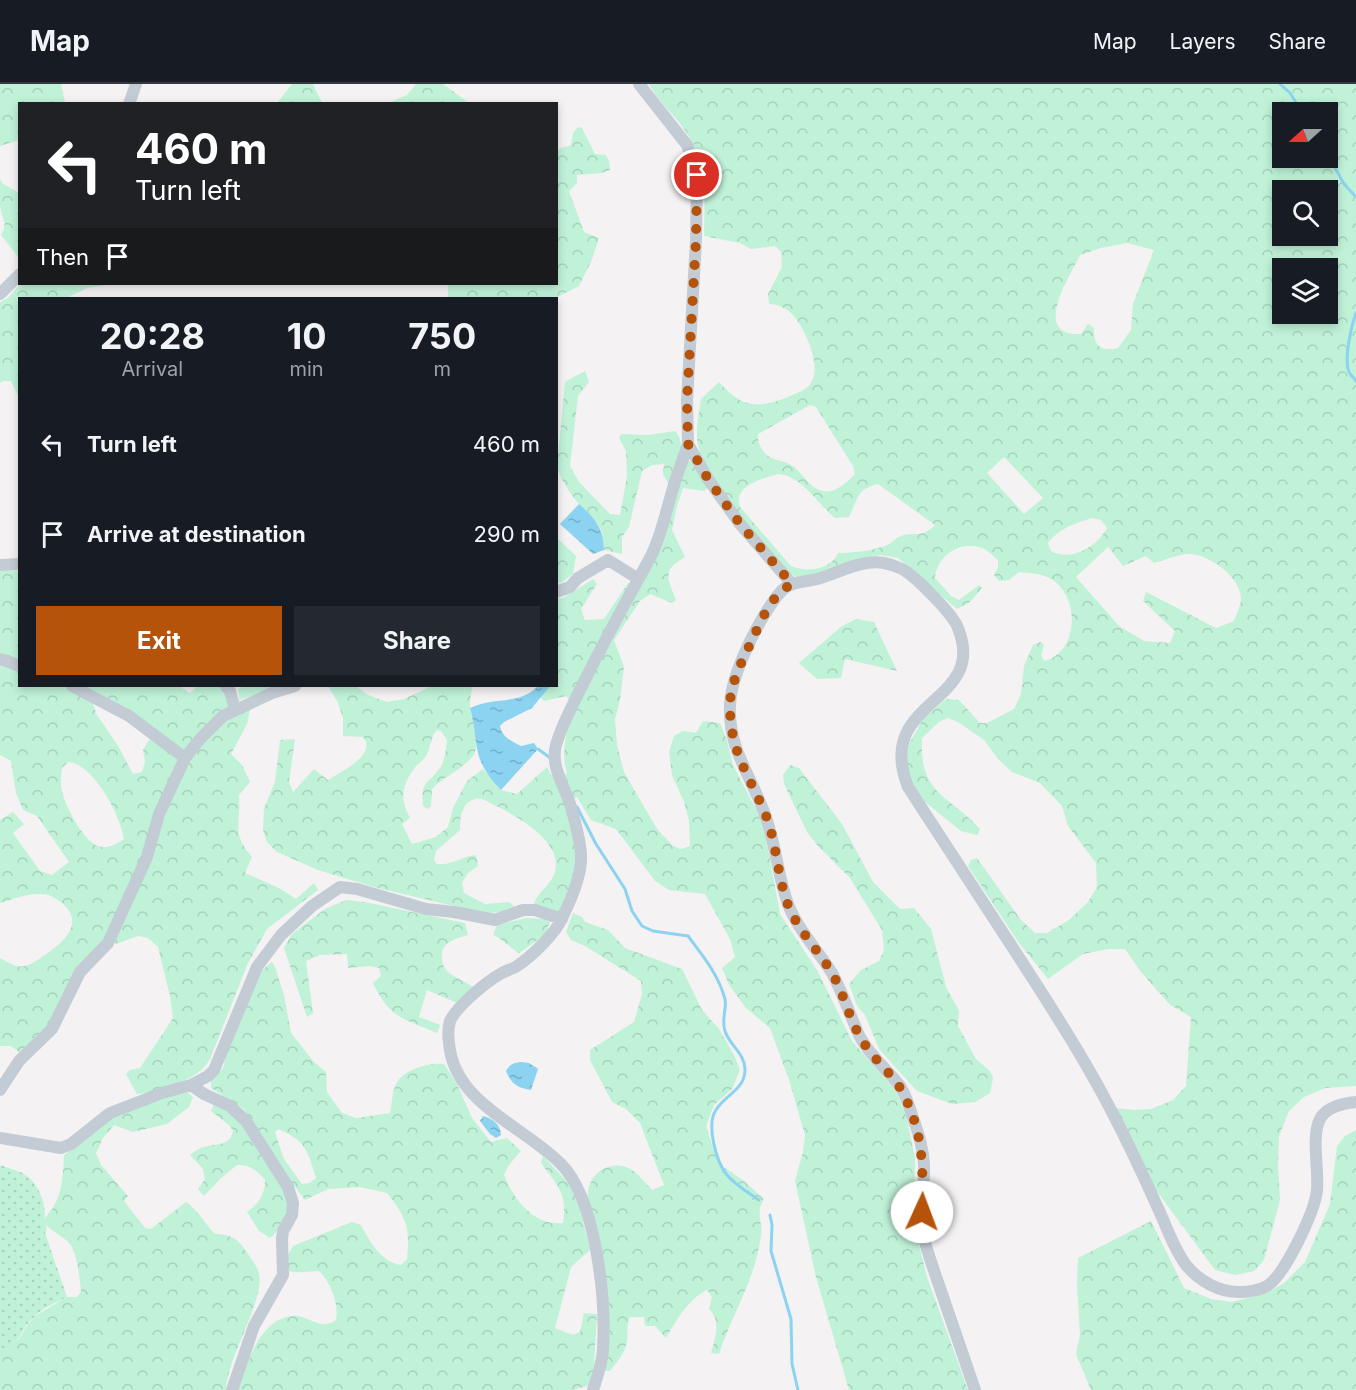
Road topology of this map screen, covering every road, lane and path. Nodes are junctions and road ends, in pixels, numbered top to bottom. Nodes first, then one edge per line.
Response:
1 (136, 84) edge
2 (639, 84) edge
3 (130, 102) edge
4 (18, 276) edge
5 (0, 294) edge
6 (688, 444) junction
7 (18, 564) edge
8 (0, 565) edge
9 (638, 578) junction
10 (792, 584) junction
11 (558, 591) edge
12 (0, 659) edge
13 (18, 665) edge
14 (74, 687) edge
15 (227, 687) edge
16 (292, 687) edge
17 (235, 709) junction
18 (185, 758) junction
19 (562, 919) junction
20 (191, 1085) junction
21 (0, 1090) edge
22 (1356, 1102) edge
23 (0, 1138) edge
24 (232, 1390) edge
25 (593, 1390) edge
26 (975, 1390) edge

1 - 3 street
2 - 6 street
4 - 5 street
6 - 9 street
6 - 10 street
7 - 8 street
9 - 11 street
9 - 19 street
10 - 22 street
10 - 26 street
12 - 13 street
14 - 18 street
15 - 17 street
16 - 17 street
17 - 18 street
18 - 21 street
19 - 20 street
19 - 25 street
20 - 23 street
20 - 24 street

